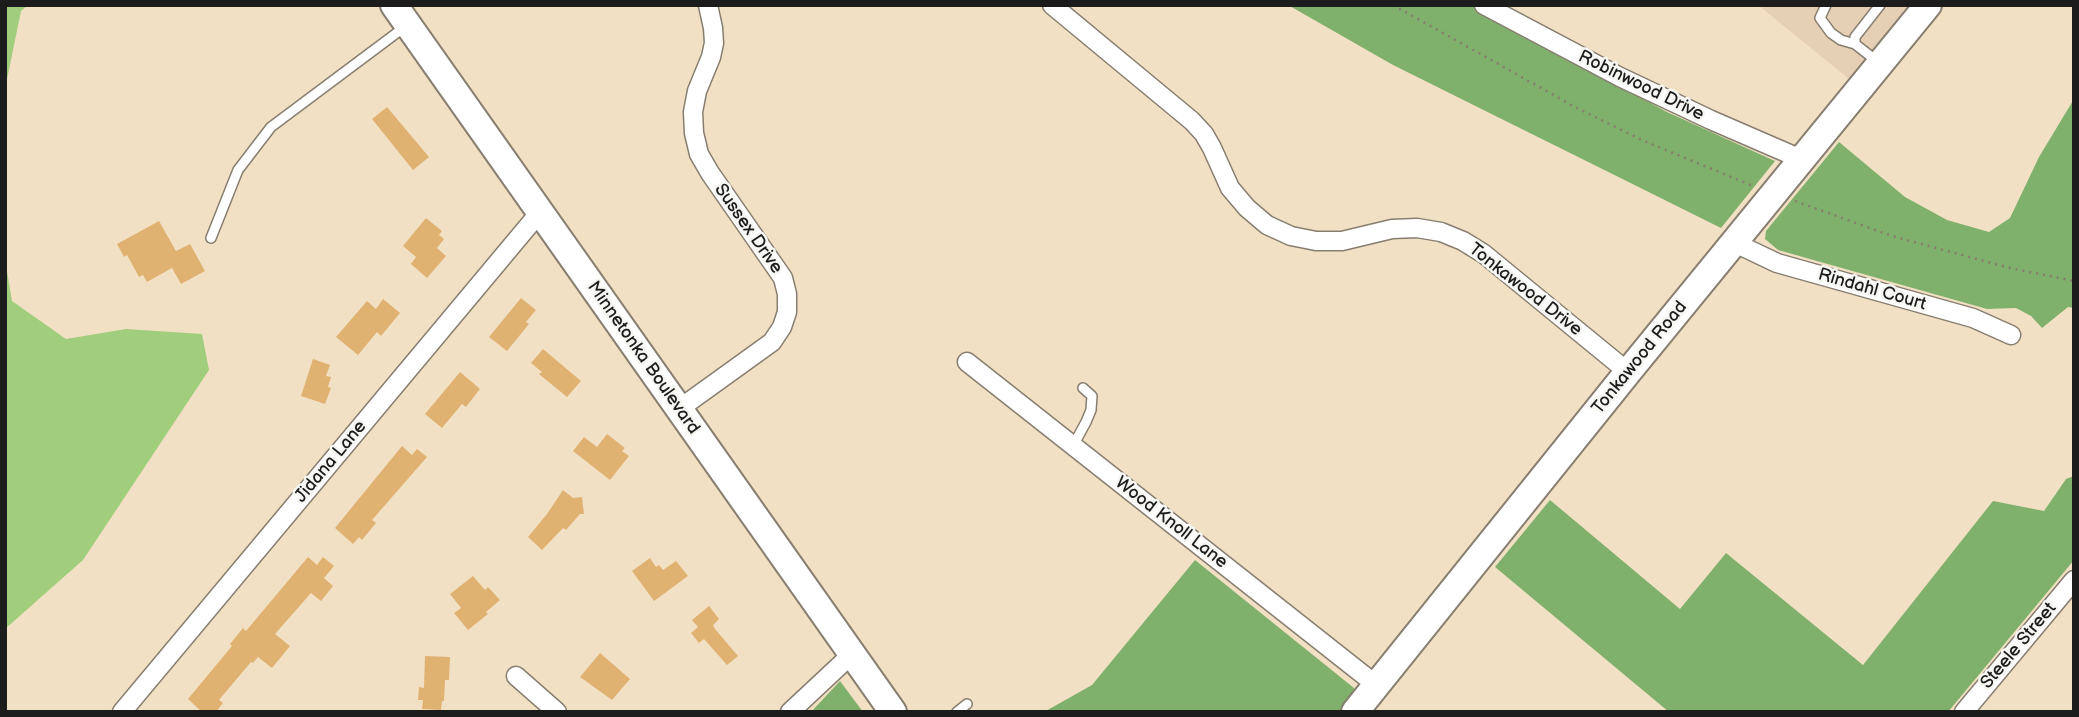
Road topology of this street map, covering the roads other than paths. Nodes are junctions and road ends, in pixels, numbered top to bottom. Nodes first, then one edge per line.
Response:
1 (708, 5) edge
2 (1052, 5) edge
3 (1484, 5) edge
4 (1826, 5) edge
5 (1880, 5) edge
6 (1928, 5) edge
7 (400, 15) edge
8 (1855, 44) junction
9 (1879, 63) junction
10 (1801, 159) junction
11 (540, 212) junction
12 (211, 239) dead end
13 (1735, 243) junction
14 (2011, 335) dead end
15 (967, 362) dead end
16 (1628, 372) junction
17 (1083, 388) dead end
18 (679, 409) junction
19 (1073, 446) junction
20 (2074, 580) edge
21 (852, 654) junction
22 (516, 676) dead end
23 (1375, 684) junction
24 (967, 704) dead end
25 (122, 712) edge
26 (557, 712) edge
27 (790, 712) edge
28 (892, 712) edge
29 (957, 712) edge
30 (1355, 712) edge
31 (1964, 712) edge

1 - 18 street, Sussex Drive
2 - 16 street, Tonkawood Drive
3 - 10 street, Robinwood Drive
4 - 8 lane
5 - 8 lane
6 - 9 street, Tonkawood Road
7 - 11 street, Minnetonka Boulevard
7 - 12 lane
8 - 9 lane
9 - 10 street, Tonkawood Road
10 - 13 street, Tonkawood Road
11 - 18 street, Minnetonka Boulevard
11 - 25 street, Jidana Lane
13 - 14 street, Rindahl Court
13 - 16 street, Tonkawood Road
15 - 19 street, Wood Knoll Lane
16 - 23 street, Tonkawood Road
17 - 19 lane
18 - 21 street, Minnetonka Boulevard
19 - 23 street, Wood Knoll Lane
20 - 31 street, Steele Street
21 - 27 street
21 - 28 street, Minnetonka Boulevard
22 - 26 street
23 - 30 street, Tonkawood Road
24 - 29 lane

